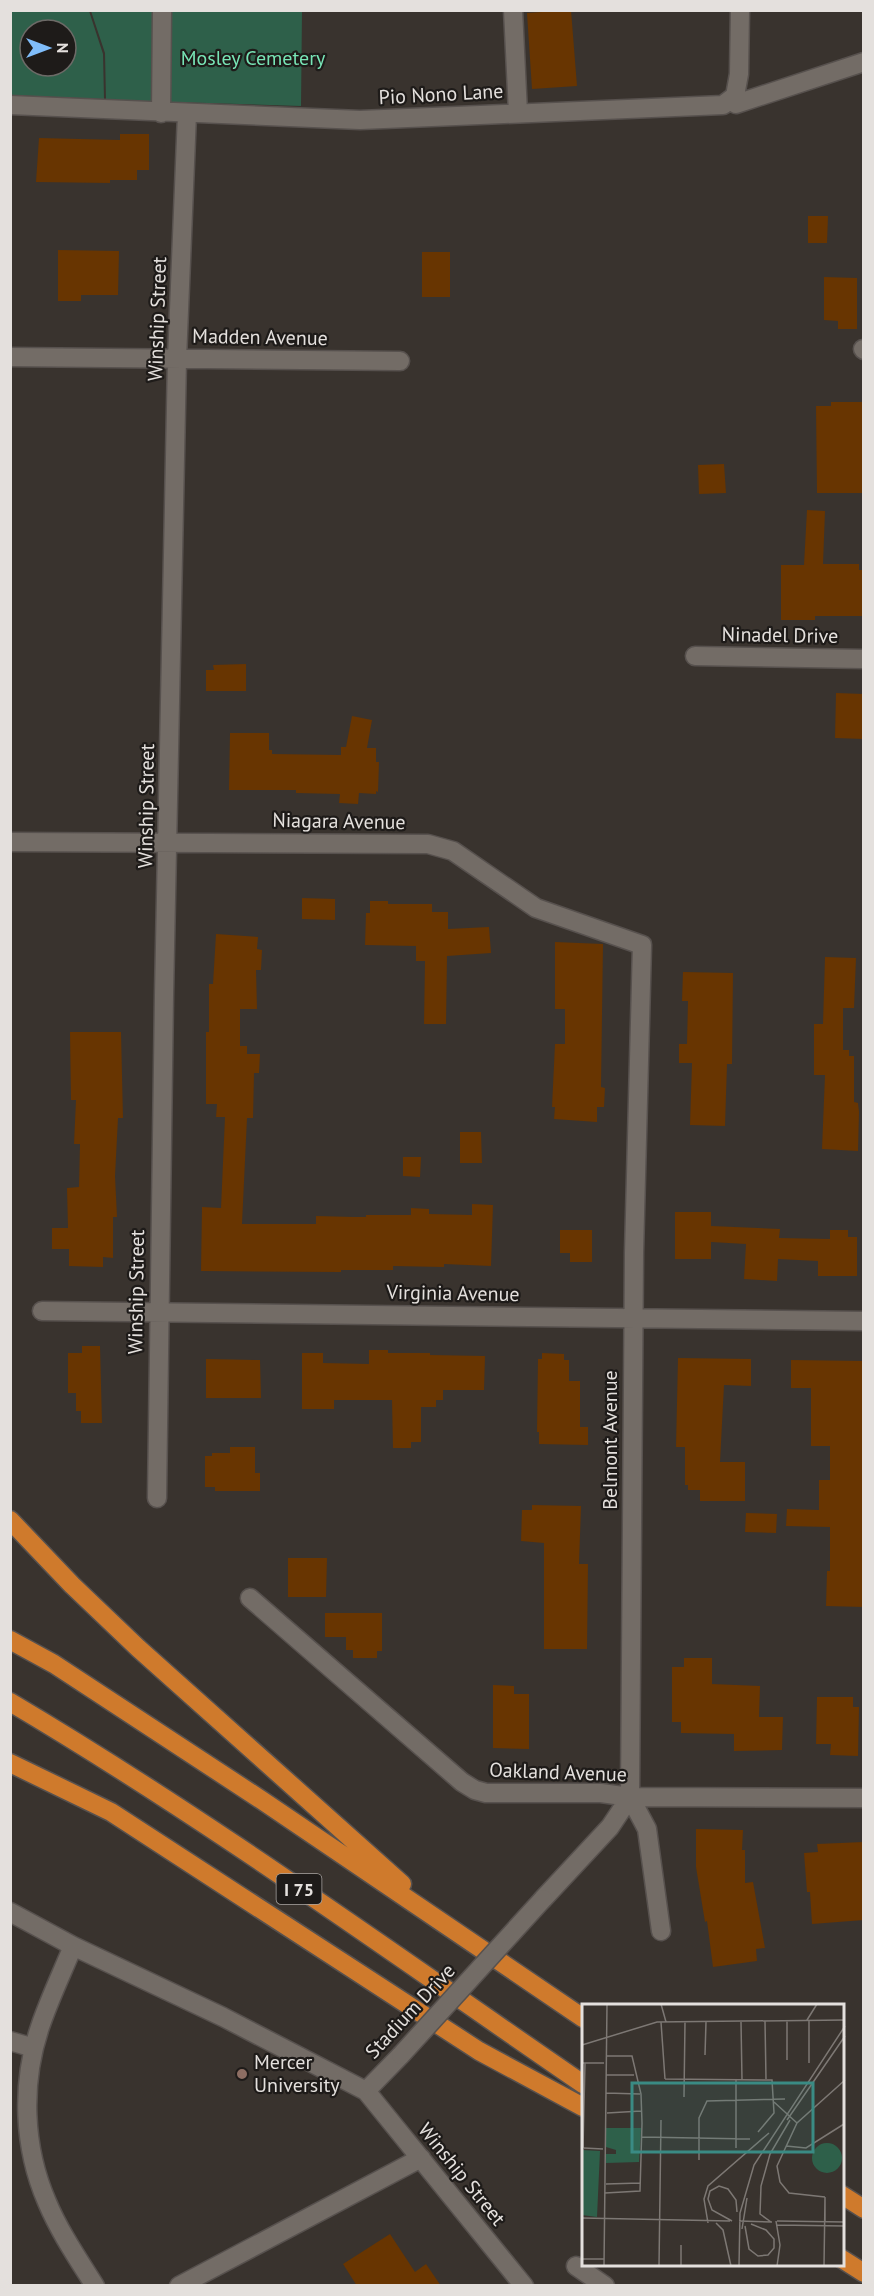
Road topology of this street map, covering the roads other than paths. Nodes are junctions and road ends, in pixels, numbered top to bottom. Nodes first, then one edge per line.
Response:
1 (162, 10) edge
2 (513, 10) edge
3 (740, 10) edge
4 (864, 62) edge
5 (730, 100) junction
6 (10, 105) edge
7 (161, 113) junction
8 (518, 113) junction
9 (187, 114) junction
10 (10, 357) edge
11 (177, 359) junction
12 (400, 361) dead end
13 (695, 657) dead end
14 (864, 659) edge
15 (10, 842) edge
16 (168, 842) junction
17 (642, 945) joint
18 (42, 1311) dead end
19 (158, 1311) junction
20 (634, 1318) junction
21 (864, 1321) edge
22 (157, 1498) dead end
23 (10, 1520) edge
24 (250, 1598) dead end
25 (10, 1640) edge
26 (10, 1702) edge
27 (10, 1763) edge
28 (630, 1797) junction
29 (864, 1798) edge
30 (10, 1912) edge
31 (661, 1931) dead end
32 (469, 1942) junction
33 (73, 1946) junction
34 (582, 2017) edge
35 (10, 2041) edge
36 (34, 2048) junction
37 (582, 2083) edge
38 (366, 2091) junction
39 (582, 2106) edge
40 (19, 2109) edge
41 (421, 2158) junction
42 (844, 2196) edge
43 (864, 2209) edge
44 (844, 2260) edge
45 (576, 2266) dead end
46 (864, 2273) edge
47 (95, 2286) edge
48 (179, 2286) edge
49 (524, 2286) edge
50 (605, 2286) edge

1 - 7 street
2 - 8 street
3 - 5 street
4 - 5 street, Pio Nono Lane
5 - 8 street, Pio Nono Lane
6 - 7 street, Pio Nono Lane
7 - 9 street, Pio Nono Lane
8 - 9 street, Pio Nono Lane
9 - 11 street, Winship Street
10 - 11 street, Madden Avenue
11 - 12 street, Madden Avenue
11 - 16 street, Winship Street
13 - 14 street, Ninadel Drive
15 - 16 street, Niagara Avenue
16 - 17 street, Niagara Avenue
16 - 19 street, Winship Street
17 - 20 street, Belmont Avenue
18 - 19 street, Virginia Avenue
19 - 20 street, Virginia Avenue
19 - 22 street, Winship Street
20 - 21 street, Virginia Avenue
20 - 28 street, Belmont Avenue
23 - 32 highway
24 - 28 street, Oakland Avenue
25 - 32 highway, I 75
26 - 37 highway, I 75
27 - 39 highway
28 - 29 street, Oakland Avenue
28 - 31 street, Belmont Avenue
28 - 38 street, Stadium Drive, bridge
30 - 33 street
32 - 34 highway, I 75
33 - 36 street
33 - 38 street
35 - 36 street
36 - 40 street
38 - 41 street, Winship Street
40 - 47 street
41 - 48 street
41 - 49 street, Winship Street
42 - 43 highway
44 - 46 highway
45 - 50 street

